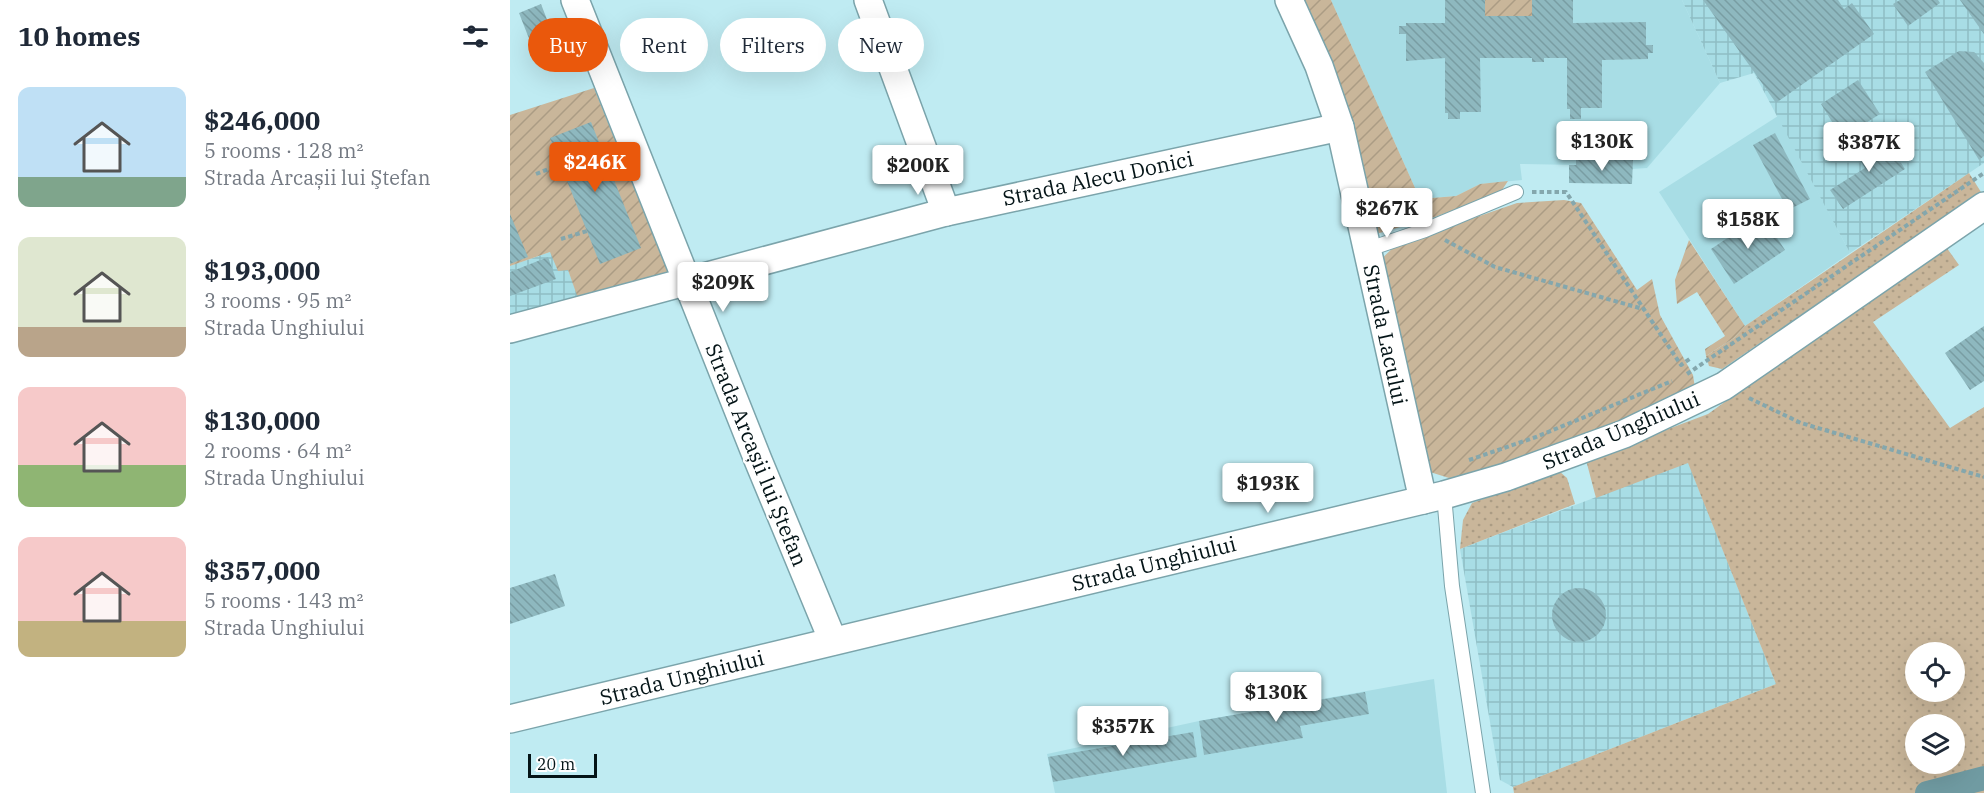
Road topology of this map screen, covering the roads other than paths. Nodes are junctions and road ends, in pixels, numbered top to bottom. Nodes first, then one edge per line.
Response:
1 (575, 0) edge
2 (868, 0) edge
3 (1289, 0) edge
4 (1340, 127) junction
5 (1516, 192) road end
6 (1984, 206) edge
7 (946, 212) junction
8 (1366, 250) junction
9 (686, 282) junction
10 (510, 329) edge
11 (1433, 498) junction
12 (832, 641) junction
13 (510, 719) edge
14 (1483, 793) edge

1 - 9 street, Strada Arcașii lui Ştefan
2 - 7 street
3 - 4 street, Strada Lacului
4 - 7 street, Strada Alecu Donici
4 - 8 street, Strada Lacului
5 - 8 lane
6 - 11 street, Strada Unghiului
7 - 9 street, Strada Alecu Donici
8 - 11 street, Strada Lacului
9 - 10 street, Strada Alecu Donici
9 - 12 street, Strada Arcașii lui Ştefan
11 - 12 street, Strada Unghiului
11 - 14 lane, Strada Lacului
12 - 13 street, Strada Unghiului

